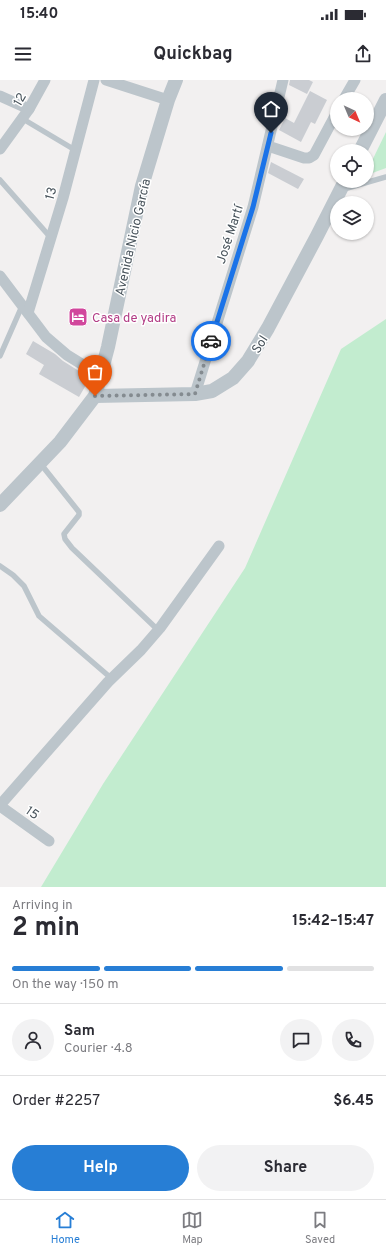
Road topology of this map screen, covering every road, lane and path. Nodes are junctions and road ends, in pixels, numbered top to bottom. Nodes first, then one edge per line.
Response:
1 (45, 80) edge
2 (94, 80) edge
3 (106, 80) edge
4 (176, 80) edge
5 (283, 80) edge
6 (355, 80) edge
7 (348, 92) edge
8 (0, 96) edge
9 (168, 100) junction
10 (386, 100) edge
11 (26, 114) junction
12 (330, 125) edge
13 (364, 144) edge
14 (268, 146) junction
15 (0, 148) edge
16 (75, 150) junction
17 (386, 177) edge
18 (374, 179) edge
19 (0, 180) edge
20 (341, 188) edge
21 (51, 239) junction
22 (0, 276) edge
23 (25, 310) junction
24 (0, 356) edge
25 (101, 376) junction
26 (195, 394) junction
27 (95, 396) junction
28 (40, 463) junction
29 (0, 505) edge
30 (219, 546) dead end
31 (0, 566) edge
32 (158, 630) junction
33 (111, 678) junction
34 (0, 806) edge
35 (49, 841) dead end

1 - 11 street, 12
2 - 16 street, 13
3 - 9 street
4 - 9 street, Avenida Nicio García
5 - 14 street, José Martí
6 - 7 street
8 - 11 street
9 - 25 street, Avenida Nicio García
10 - 13 street
11 - 15 street, 12
11 - 16 lane
12 - 14 street
14 - 26 street, José Martí
16 - 21 street, 13
17 - 18 lane
19 - 21 lane
20 - 26 street, Sol
21 - 23 street, 13
22 - 23 street
23 - 24 lane
23 - 25 street
25 - 27 street, Avenida Nicio García
26 - 27 street, Sol
27 - 28 street, Avenida Nicio García
28 - 29 street, Avenida Nicio García
28 - 32 lane
30 - 32 street
31 - 33 lane
32 - 33 street
33 - 34 street
34 - 35 street, 15

